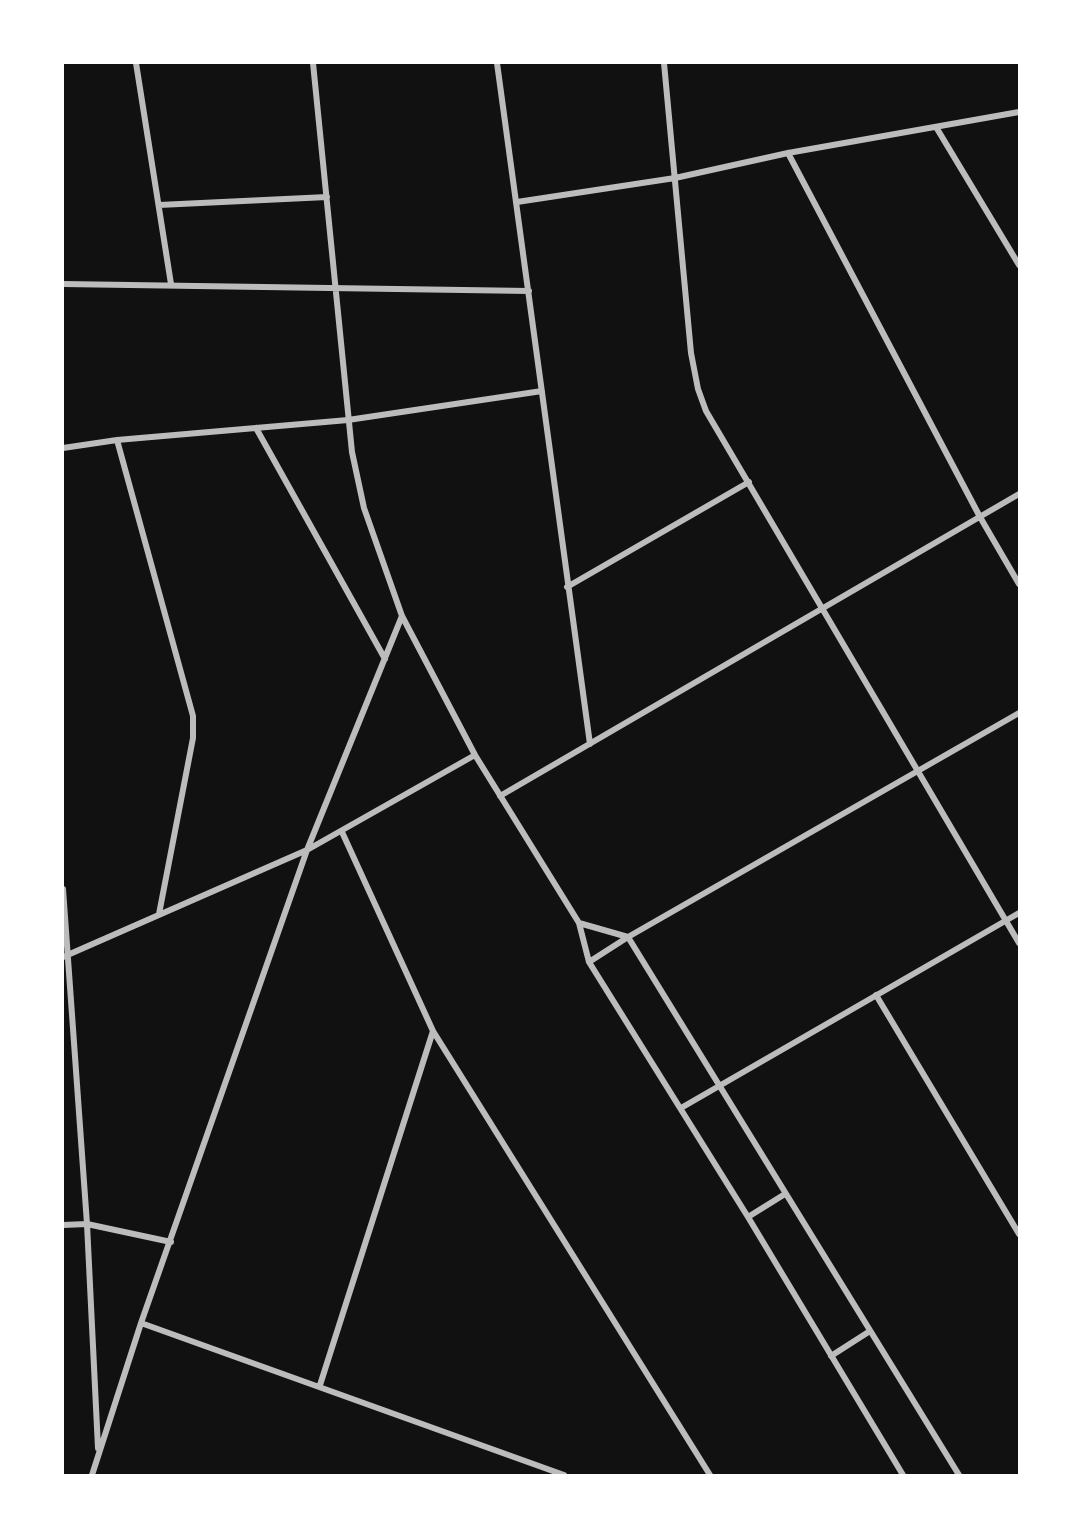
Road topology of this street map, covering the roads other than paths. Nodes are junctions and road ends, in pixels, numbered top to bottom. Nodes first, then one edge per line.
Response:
1 (136, 63) edge
2 (313, 63) edge
3 (496, 63) edge
4 (664, 63) edge
5 (1019, 112) edge
6 (936, 127) junction
7 (788, 153) junction
8 (675, 178) junction
9 (327, 197) junction
10 (517, 202) junction
11 (159, 205) junction
12 (1019, 265) edge
13 (63, 284) edge
14 (171, 284) junction
15 (335, 287) junction
16 (529, 291) junction
17 (542, 391) junction
18 (348, 420) junction
19 (256, 428) junction
20 (117, 440) junction
21 (63, 448) edge
22 (749, 482) junction
23 (1019, 494) edge
24 (980, 517) junction
25 (1019, 584) edge
26 (567, 588) junction
27 (822, 609) junction
28 (402, 616) junction
29 (385, 659) junction
30 (1019, 713) edge
31 (590, 744) junction
32 (475, 755) junction
33 (918, 773) junction
34 (500, 796) junction
35 (342, 832) junction
36 (307, 850) junction
37 (63, 889) edge
38 (1019, 913) edge
39 (159, 914) junction
40 (1006, 921) junction
41 (579, 923) junction
42 (628, 937) junction
43 (1019, 943) edge
44 (66, 956) edge
45 (589, 962) junction
46 (876, 995) junction
47 (433, 1031) junction
48 (720, 1086) junction
49 (681, 1108) junction
50 (785, 1194) junction
51 (748, 1217) junction
52 (87, 1224) junction
53 (63, 1225) edge
54 (1019, 1234) edge
55 (171, 1242) junction
56 (141, 1323) junction
57 (870, 1331) junction
58 (831, 1356) junction
59 (320, 1385) junction
60 (99, 1452) junction
61 (92, 1475) edge
62 (564, 1475) edge
63 (710, 1475) edge
64 (903, 1475) edge
65 (958, 1475) edge

1 - 11 street
2 - 9 street
3 - 10 street
4 - 8 street
5 - 6 street
6 - 7 street
6 - 12 street
7 - 8 street
7 - 24 street
8 - 10 street
8 - 22 street
9 - 11 street
9 - 15 street
10 - 16 street
11 - 14 street
13 - 14 street
14 - 15 street
15 - 16 street
15 - 18 street
16 - 17 street
17 - 18 street
17 - 26 street
18 - 19 street
18 - 28 street
19 - 20 street
19 - 29 street
20 - 21 street
20 - 39 street
22 - 26 street
22 - 27 street
23 - 24 street
24 - 25 street
24 - 27 street
26 - 31 street
27 - 31 street
27 - 33 street
28 - 29 street
28 - 32 street
29 - 36 street
30 - 33 street
31 - 34 street
32 - 34 street
32 - 35 street
33 - 40 street
33 - 42 street
34 - 41 street
35 - 36 street
35 - 47 street
36 - 39 street
36 - 55 street
37 - 44 street
38 - 40 street
39 - 44 street
40 - 43 street
40 - 46 street
41 - 42 street
41 - 45 street
42 - 45 street
42 - 48 street
44 - 52 street
45 - 49 street
46 - 48 street
46 - 54 street
47 - 59 street
47 - 63 street
48 - 49 street
48 - 50 street
49 - 51 street
50 - 51 street
50 - 57 street
51 - 58 street
52 - 53 street
52 - 55 street
52 - 60 street
55 - 56 street
56 - 59 street
56 - 60 street
57 - 58 street
57 - 65 street
58 - 64 street
59 - 62 street
60 - 61 street

